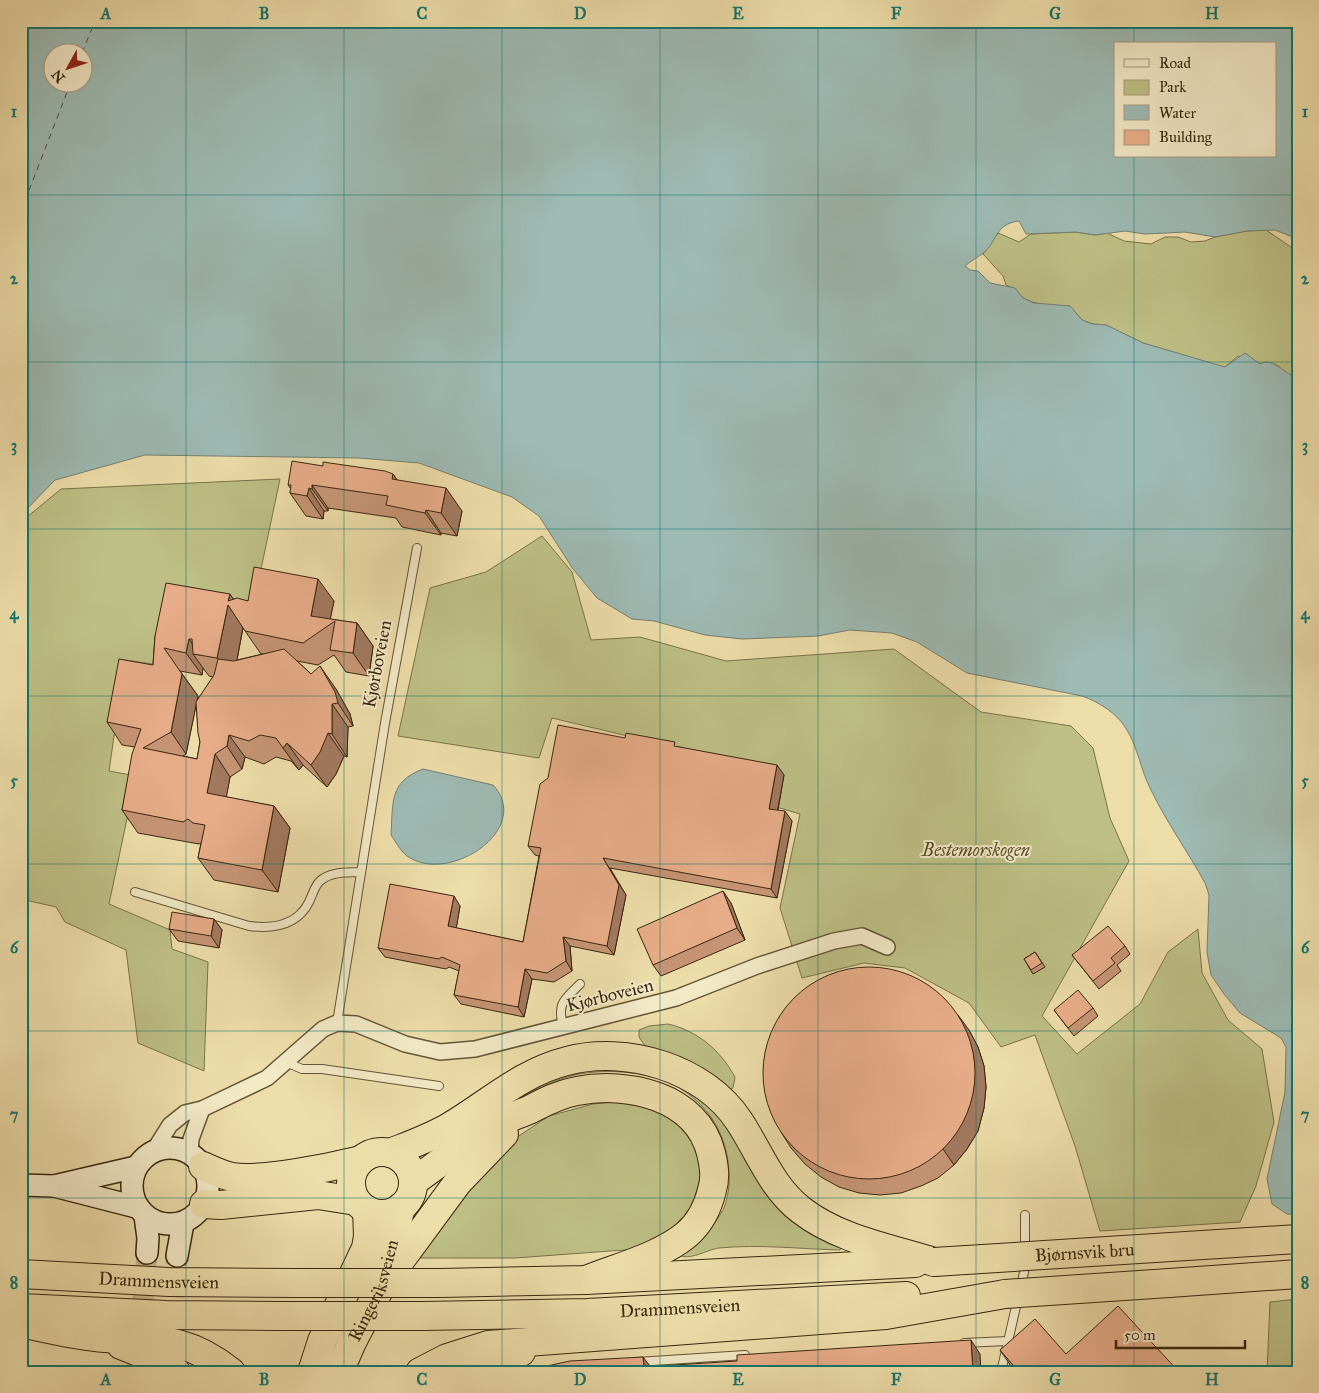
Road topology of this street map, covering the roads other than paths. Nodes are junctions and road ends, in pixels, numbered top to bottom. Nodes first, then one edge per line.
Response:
1 (416, 548) dead end
2 (361, 872) junction
3 (135, 892) dead end
4 (887, 947) dead end
5 (580, 984) dead end
6 (337, 1023) junction
7 (563, 1026) junction
8 (286, 1062) junction
9 (439, 1086) dead end
10 (202, 1109) junction
11 (530, 1109) junction
12 (153, 1152) junction
13 (390, 1153) junction
14 (196, 1160) junction
15 (361, 1160) junction
16 (136, 1167) junction
17 (413, 1182) junction
18 (21, 1186) edge
19 (54, 1186) junction
20 (204, 1204) junction
21 (361, 1206) junction
22 (401, 1207) junction
23 (140, 1211) junction
24 (1025, 1215) dead end
25 (183, 1223) junction
26 (1298, 1239) edge
27 (147, 1253) tunnel mouth
28 (871, 1253) junction
29 (177, 1256) tunnel mouth
30 (21, 1274) edge
31 (1298, 1274) edge
32 (586, 1280) junction
33 (380, 1288) junction
34 (937, 1301) junction
35 (21, 1308) edge
36 (21, 1324) edge
37 (103, 1338) junction
38 (1007, 1341) junction
39 (548, 1342) junction
40 (958, 1344) edge
41 (754, 1354) edge
42 (631, 1362) edge
43 (340, 1371) edge
44 (176, 1372) edge
45 (231, 1372) edge
46 (312, 1372) edge
47 (420, 1372) edge
48 (472, 1372) edge
49 (1001, 1372) edge

1 - 2 lane, Kjørboveien
2 - 3 lane
2 - 6 lane, Kjørboveien
4 - 7 street, Kjørboveien
5 - 7 lane
6 - 7 street, Kjørboveien
6 - 8 street
8 - 9 lane
8 - 10 street
10 - 12 street
10 - 14 street
11 - 17 highway
11 - 32 highway
11 - 33 highway
12 - 14 main road
12 - 16 main road
13 - 15 highway
13 - 17 highway
13 - 28 highway
14 - 15 highway
14 - 20 main road
15 - 21 highway
16 - 19 main road
16 - 23 main road
17 - 22 highway
18 - 19 main road
19 - 23 main road
20 - 21 highway
20 - 25 main road
21 - 22 highway
21 - 46 highway, Ringeriksveien
22 - 33 highway, Ringeriksveien
23 - 25 main road
23 - 27 main road
24 - 38 lane, bridge
25 - 29 main road
26 - 28 highway, Bjørnsvik bru, bridge
28 - 32 highway, Drammensveien
30 - 32 highway, Drammensveien, bridge
31 - 34 highway, Bjørnsvik bru, bridge
33 - 43 highway, Ringeriksveien
34 - 35 highway, Drammensveien, bridge
34 - 39 highway
36 - 37 highway
37 - 44 highway
37 - 45 highway
38 - 40 lane
38 - 49 lane
39 - 47 highway
39 - 48 highway
41 - 42 lane

